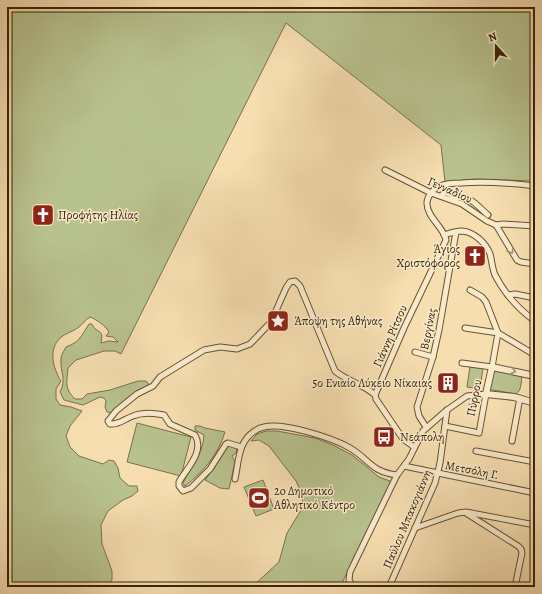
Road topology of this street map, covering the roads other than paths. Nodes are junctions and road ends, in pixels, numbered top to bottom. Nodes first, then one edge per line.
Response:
1 (385, 170) dead end
2 (535, 186) edge
3 (431, 193) junction
4 (441, 196) junction
5 (488, 215) dead end
6 (496, 225) junction
7 (535, 226) edge
8 (456, 232) junction
9 (444, 234) junction
10 (535, 264) edge
11 (470, 290) dead end
12 (508, 295) junction
13 (535, 298) edge
14 (535, 321) edge
15 (465, 328) dead end
16 (498, 333) junction
17 (416, 352) dead end
18 (535, 355) edge
19 (433, 357) junction
20 (462, 362) dead end
21 (492, 367) junction
22 (535, 376) edge
23 (486, 394) junction
24 (375, 395) junction
25 (520, 398) junction
26 (535, 403) edge
27 (447, 410) junction
28 (445, 426) junction
29 (426, 427) junction
30 (512, 441) dead end
31 (241, 447) junction
32 (414, 447) junction
33 (476, 451) dead end
34 (535, 462) edge
35 (404, 466) junction
36 (437, 474) junction
37 (397, 475) junction
38 (235, 479) dead end
39 (535, 493) edge
40 (466, 512) junction
41 (535, 525) edge
42 (415, 528) junction
43 (353, 587) edge
44 (389, 587) edge
45 (515, 587) edge

1 - 3 street, Γενναδίου
2 - 3 street
3 - 4 street, Γενναδίου
3 - 9 street
4 - 5 street
4 - 6 street, Γενναδίου
6 - 7 street
6 -> 10 street, Γενναδίου
8 - 9 street
8 - 12 street
8 - 19 street, Βεργίνας
9 - 24 street, Γιάννη Ρίτσου
11 - 16 street
12 - 13 street
12 - 14 street
15 - 16 street
16 - 18 street
16 - 21 street, Πύρρου
17 - 19 street
19 - 29 street, Βεργίνας
20 - 21 street
21 -> 22 street
21 - 23 street, Πύρρου
23 - 25 street
23 - 27 street
23 - 28 street, Πύρρου
24 - 31 street
24 - 32 street
25 - 26 street
25 - 30 street
27 - 28 street, Παύλου Μπακογιάννη
27 - 29 street
28 - 36 street, Παύλου Μπακογιάννη
29 - 32 street
31 - 37 street
31 - 38 street
32 - 35 street
33 - 34 street
35 - 36 street, Μετσόλη Γ.
35 - 37 street
36 - 39 street, Μετσόλη Γ.
36 - 42 street, Παύλου Μπακογιάννη
37 - 43 street
40 - 41 street
40 - 42 street
40 - 45 street
42 - 44 street, Παύλου Μπακογιάννη

